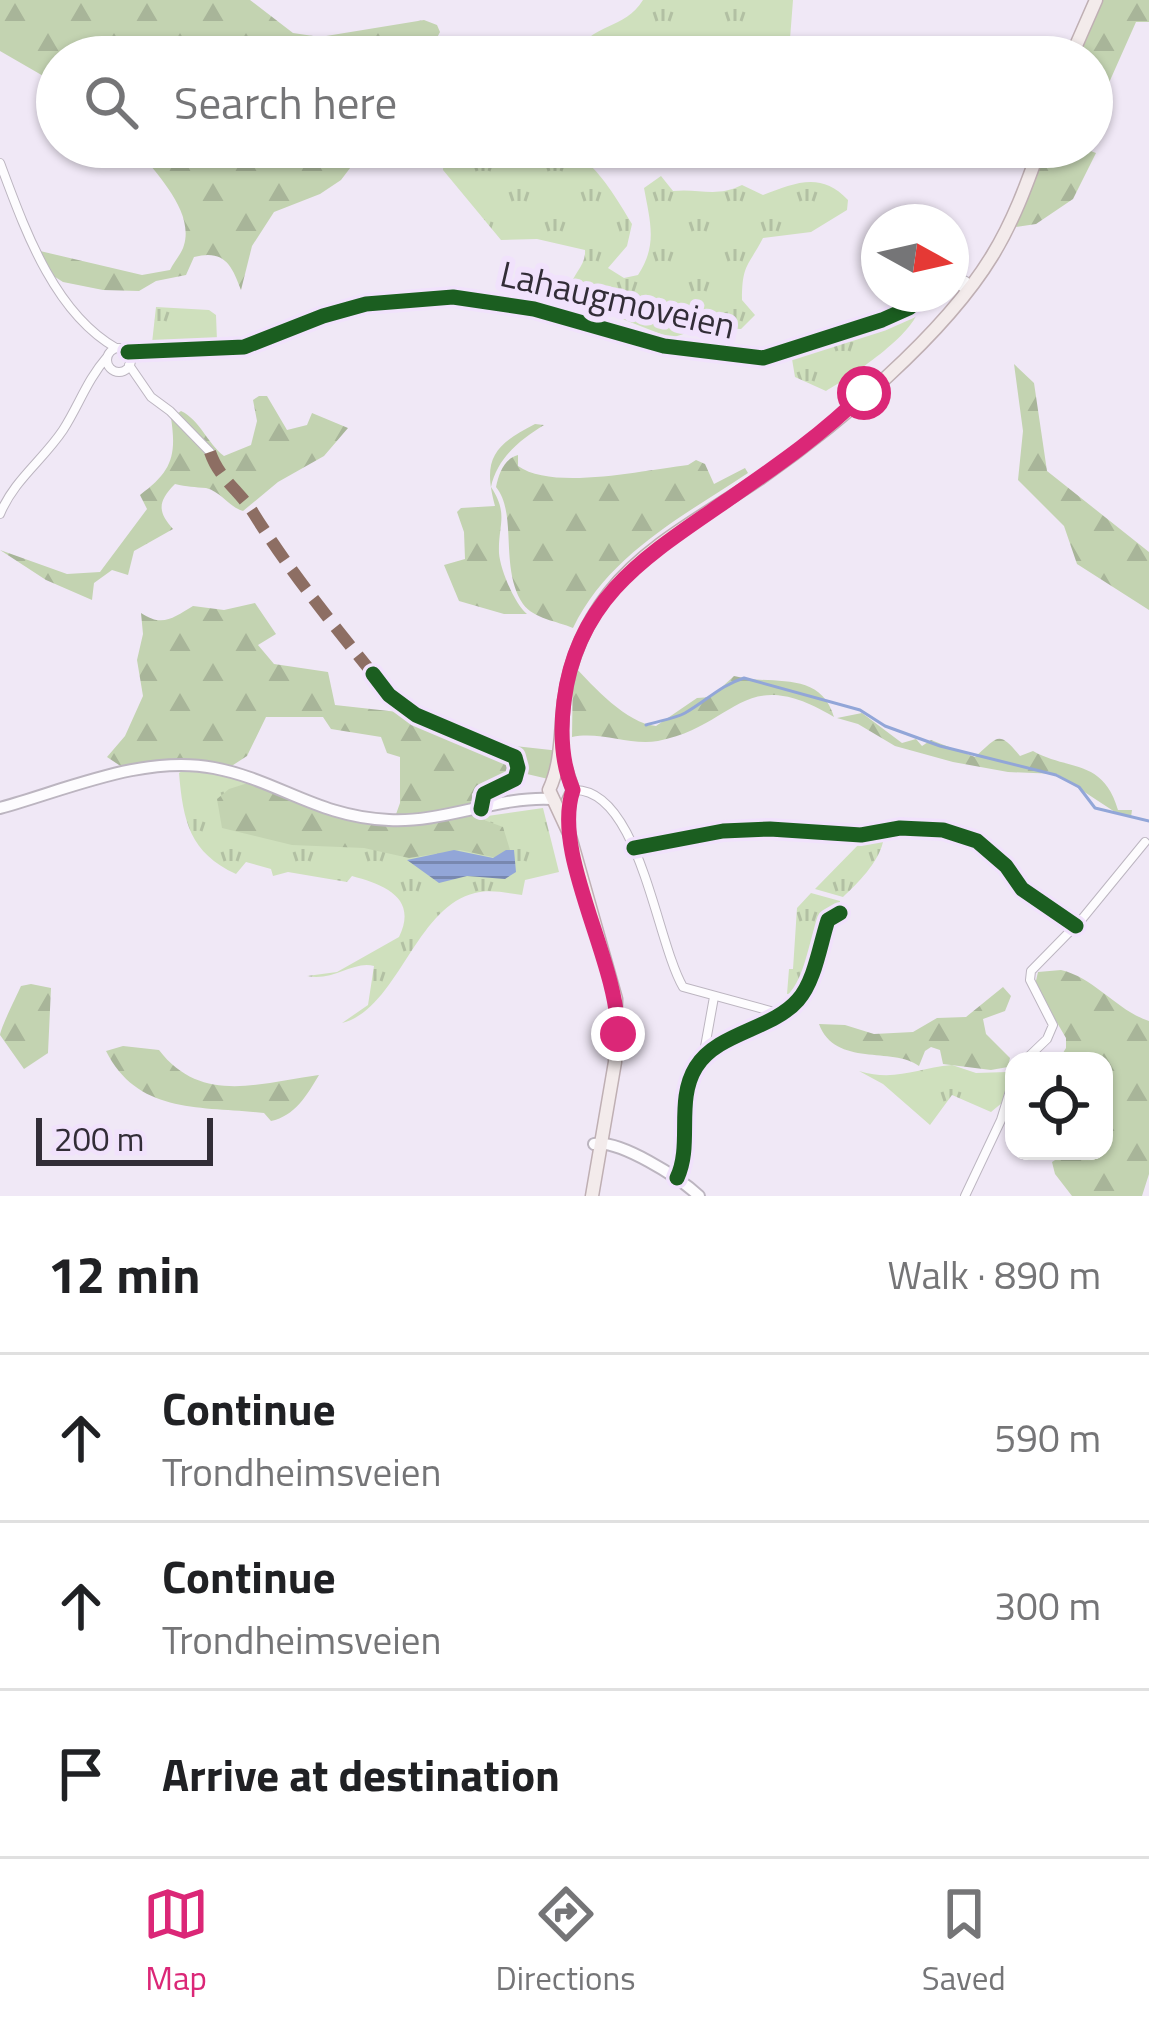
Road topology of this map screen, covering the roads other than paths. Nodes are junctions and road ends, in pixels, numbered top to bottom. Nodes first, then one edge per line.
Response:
1 (1096, 0) edge
2 (1080, 36) edge
3 (0, 163) edge
4 (1031, 168) edge
5 (969, 271) edge
6 (900, 312) edge
7 (933, 312) edge
8 (110, 354) junction
9 (127, 362) junction
10 (111, 368) junction
11 (92, 376) junction
12 (210, 452) dead end
13 (0, 514) edge
14 (373, 674) dead end
15 (560, 792) junction
16 (0, 808) edge
17 (481, 809) junction
18 (1144, 842) dead end
19 (634, 848) junction
20 (840, 913) dead end
21 (1076, 926) junction
22 (714, 997) junction
23 (778, 1013) junction
24 (1033, 1052) edge
25 (703, 1058) junction
26 (1005, 1107) edge
27 (598, 1145) junction
28 (677, 1178) junction
29 (589, 1196) edge
30 (699, 1196) edge
31 (964, 1196) edge

1 - 2 main road
3 - 8 street
4 - 5 main road
6 - 9 street, Lahaugmoveien
7 - 15 main road
8 - 9 street
8 - 10 street
8 - 11 street
9 - 10 street
9 - 12 street
10 - 11 street
11 - 13 street
14 - 17 street
15 - 17 main road
15 - 19 street
15 - 27 main road
16 - 17 main road
18 - 21 street
19 - 21 street
19 - 22 street
20 - 23 street
21 - 24 street
22 - 23 street
22 - 25 street
23 - 25 street
25 - 28 street
26 - 31 street
27 - 28 main road
27 - 29 main road
28 - 30 main road

